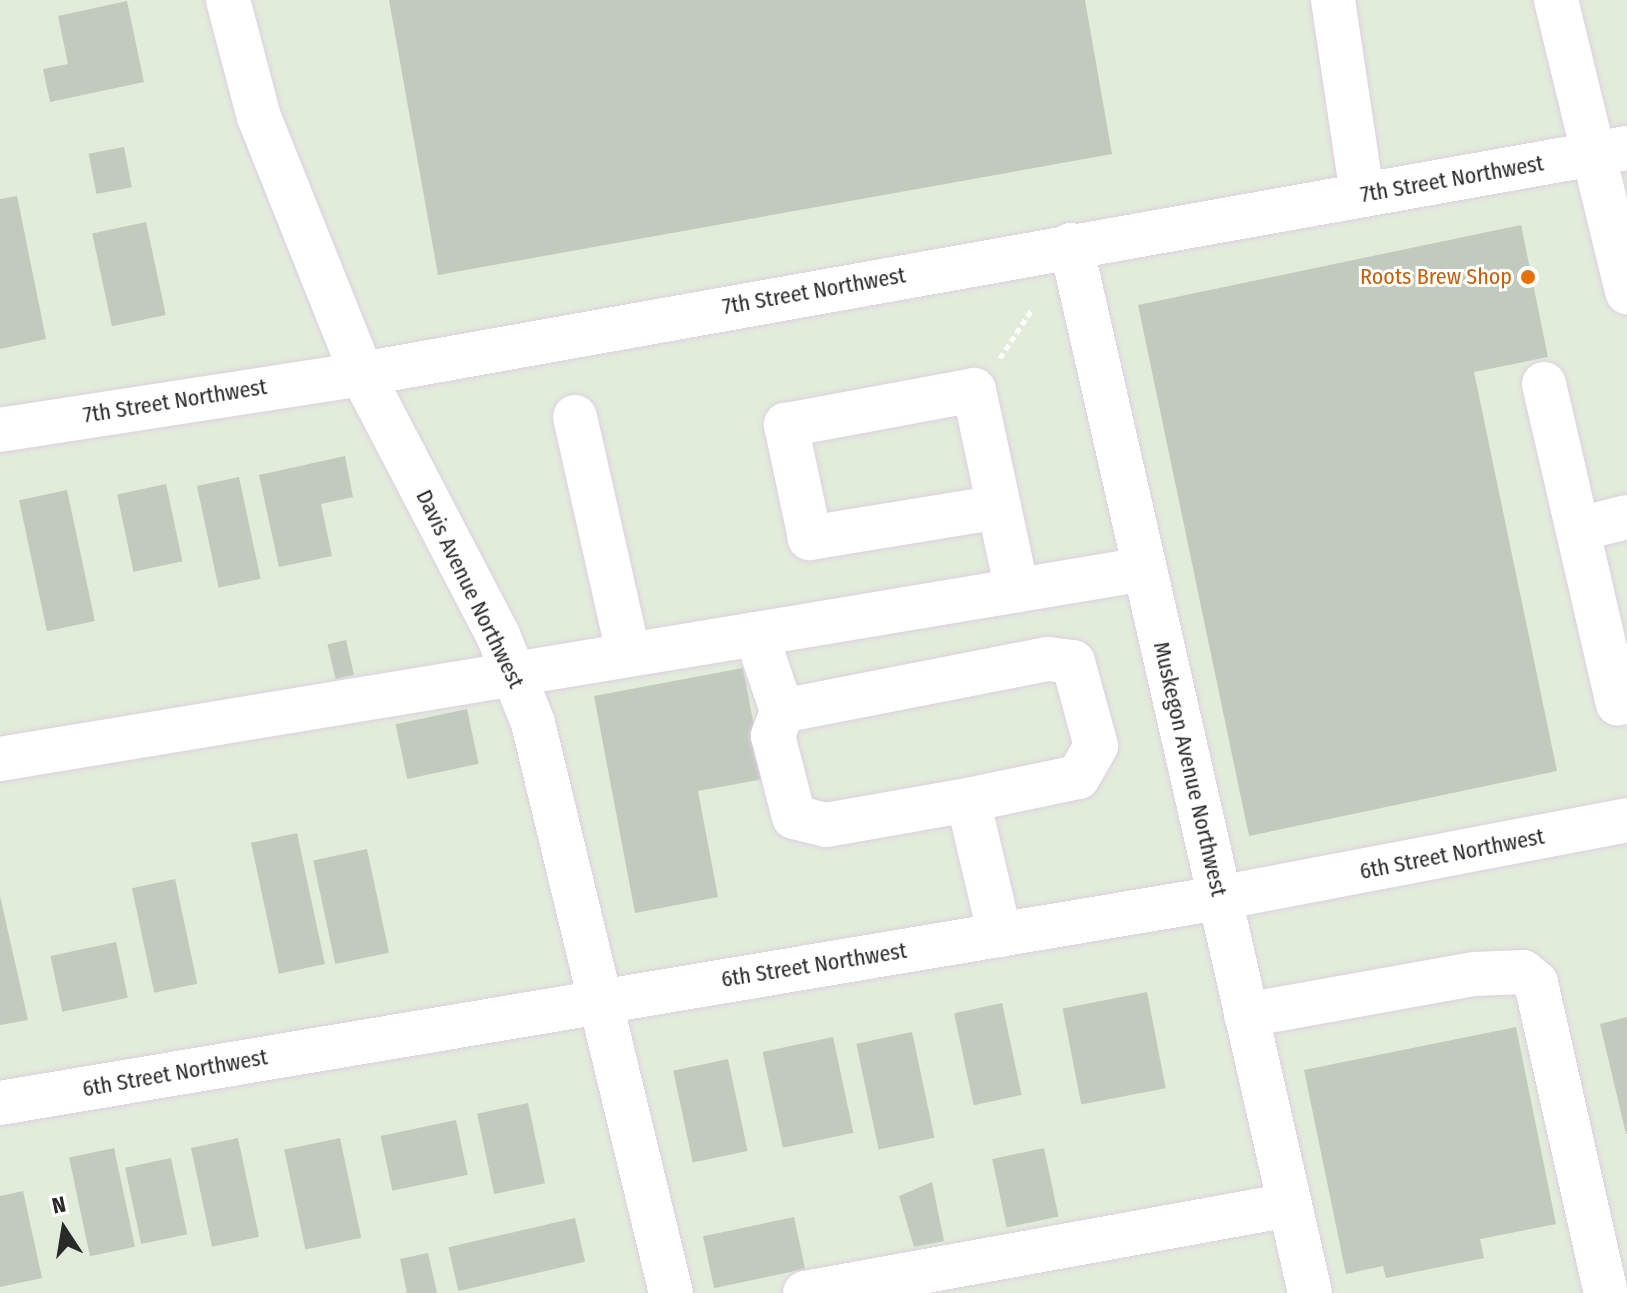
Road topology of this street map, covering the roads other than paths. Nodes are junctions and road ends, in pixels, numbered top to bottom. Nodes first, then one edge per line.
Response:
1 (228, 0) edge
2 (1333, 0) edge
3 (1556, 0) edge
4 (1610, 151) edge
5 (1362, 195) junction
6 (1071, 245) junction
7 (1627, 292) edge
8 (362, 374) junction
9 (1544, 384) dead end
10 (575, 417) dead end
11 (0, 430) edge
12 (999, 507) junction
13 (1627, 517) edge
14 (1579, 529) junction
15 (1144, 569) junction
16 (1017, 590) junction
17 (756, 634) junction
18 (628, 653) junction
19 (512, 669) junction
20 (1618, 704) dead end
21 (782, 711) junction
22 (0, 759) edge
23 (968, 800) junction
24 (1627, 820) edge
25 (1219, 898) junction
26 (1000, 935) junction
27 (602, 1000) junction
28 (1246, 1015) junction
29 (0, 1103) edge
30 (1290, 1205) junction
31 (671, 1293) edge
32 (805, 1293) edge
33 (1310, 1293) edge
34 (1606, 1293) edge

1 - 8 street, Davis Avenue Northwest
2 - 5 street
3 - 4 street
4 - 5 street, 7th Street Northwest
4 - 7 street
5 - 6 street, 7th Street Northwest
6 - 8 street, 7th Street Northwest
6 - 15 street, Muskegon Avenue Northwest
8 - 11 street, 7th Street Northwest
8 - 19 street, Davis Avenue Northwest
9 - 14 street
10 - 18 street
12 - 12 street
12 - 16 street
13 - 14 street
14 - 20 street
15 - 16 street
15 - 25 street, Muskegon Avenue Northwest
16 - 17 street
17 - 18 street
17 - 21 street
18 - 19 street
19 - 22 street
19 - 27 street, Davis Avenue Northwest
21 - 23 street
21 - 23 street
23 - 26 street
24 - 25 street, 6th Street Northwest
25 - 26 street, 6th Street Northwest
25 - 28 street, Muskegon Avenue Northwest
26 - 27 street, 6th Street Northwest
27 - 29 street, 6th Street Northwest
27 - 31 street, Davis Avenue Northwest
28 - 30 street, Muskegon Avenue Northwest
28 - 34 street
30 - 32 street
30 - 33 street, Muskegon Avenue Northwest

